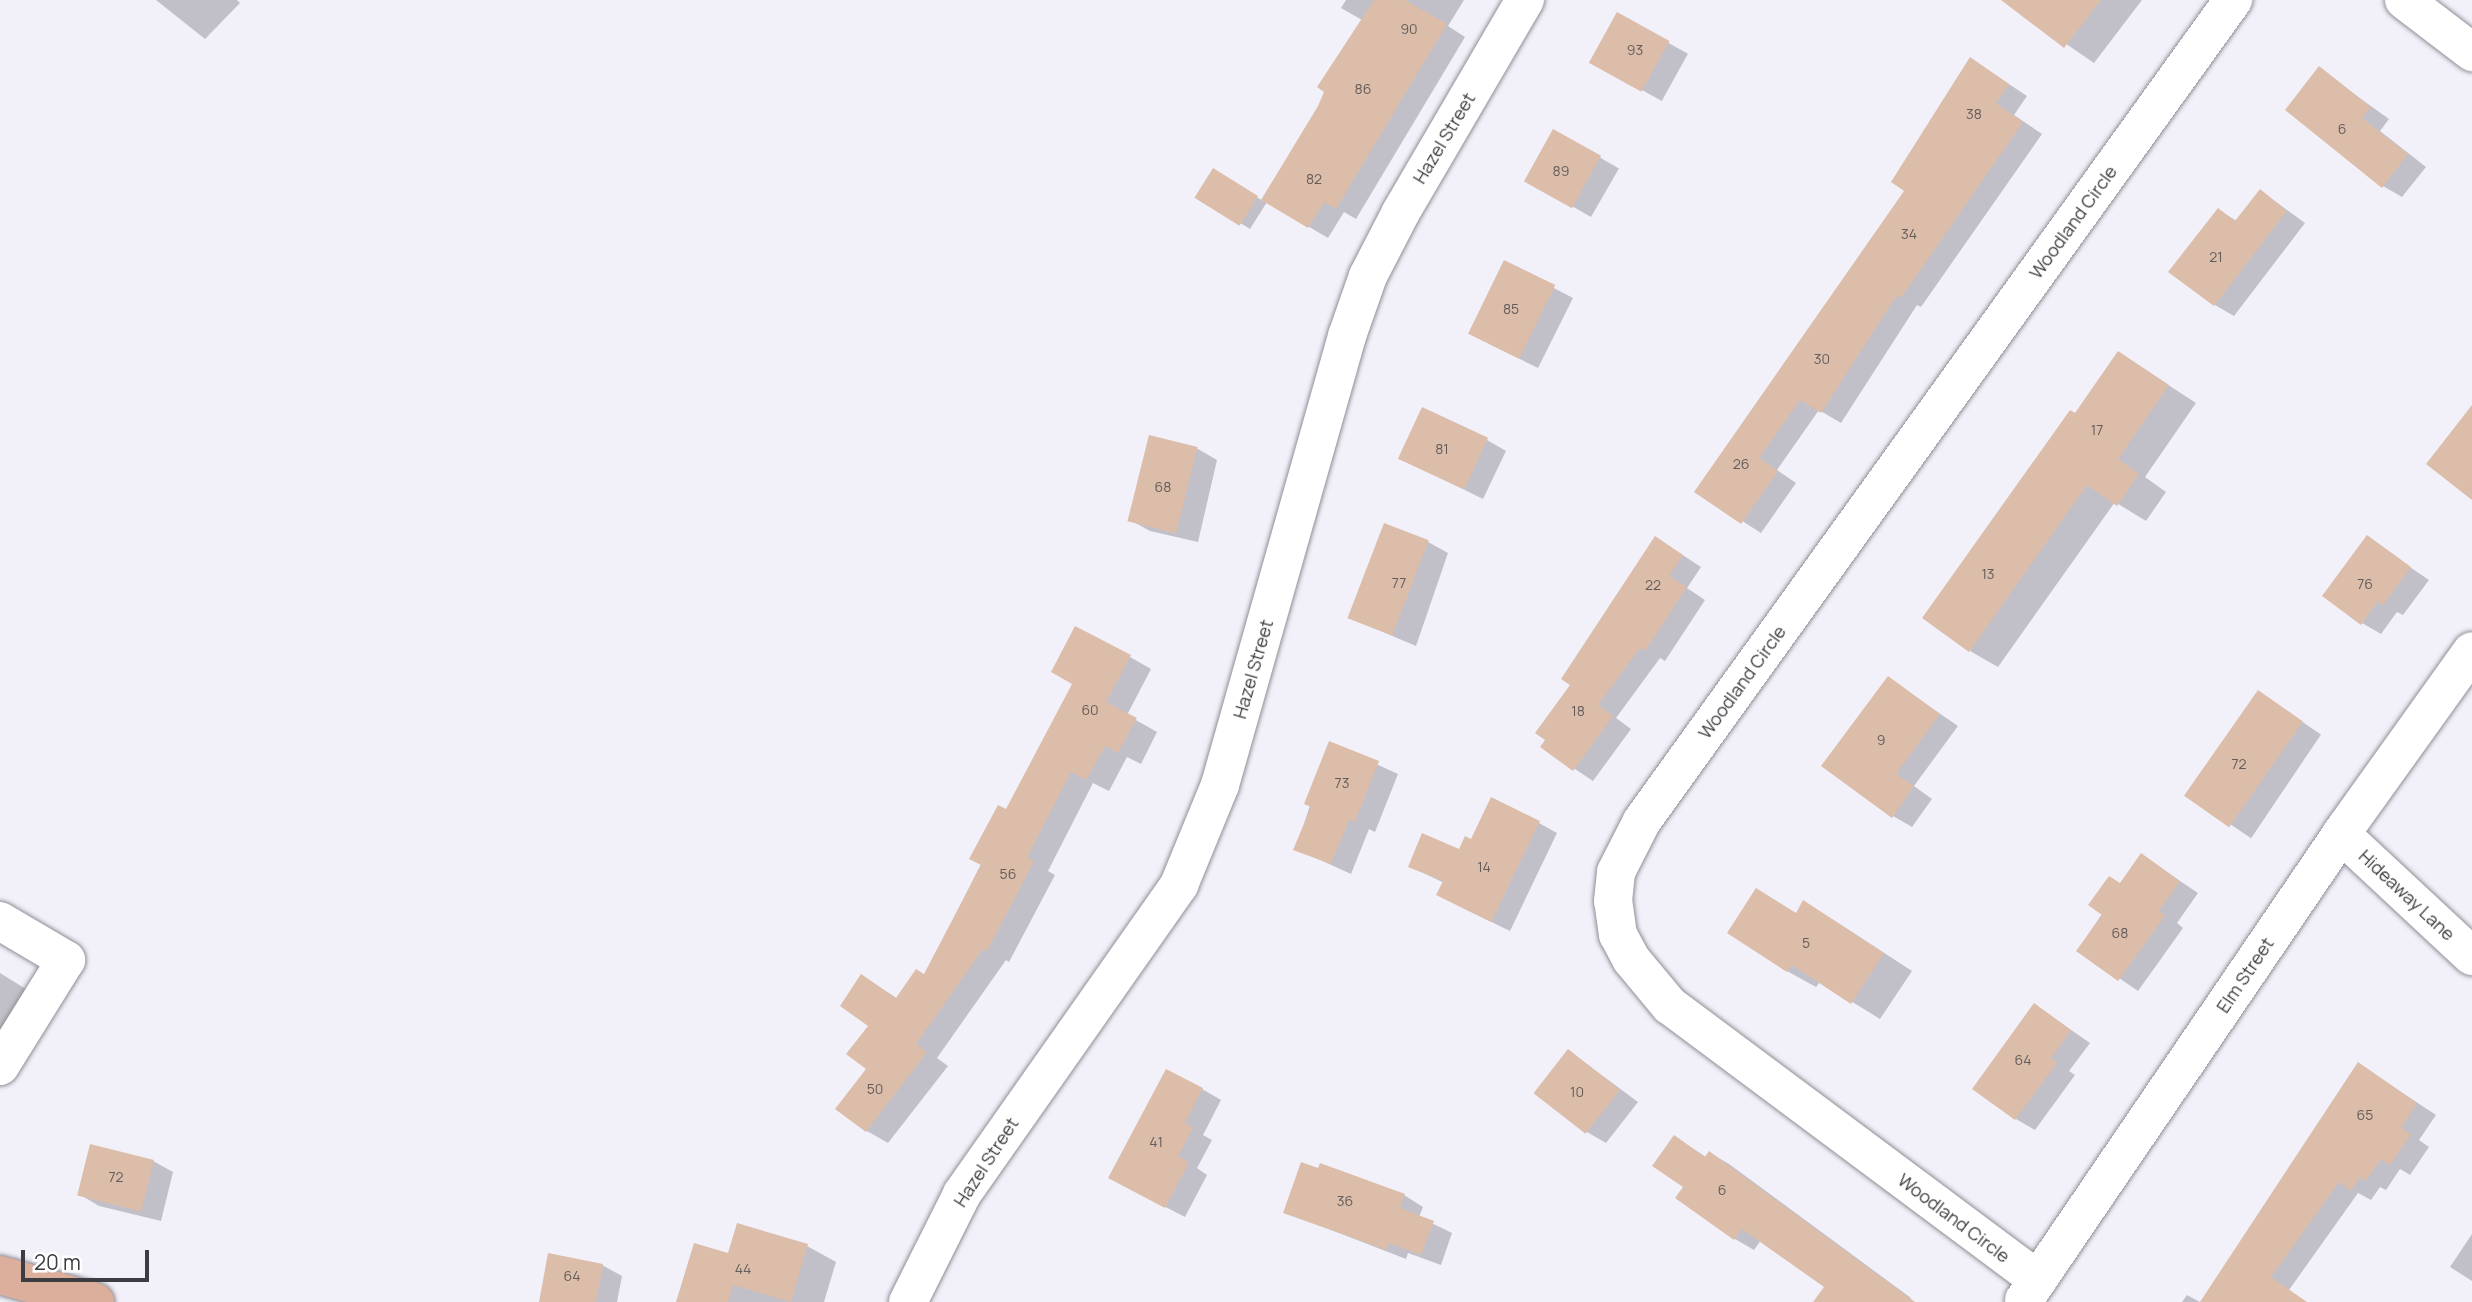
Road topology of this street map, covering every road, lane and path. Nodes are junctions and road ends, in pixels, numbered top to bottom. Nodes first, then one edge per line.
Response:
1 (1525, 0) edge
2 (2233, 0) edge
3 (2404, 0) edge
4 (2472, 52) edge
5 (2472, 651) edge
6 (2341, 834) junction
7 (0, 921) edge
8 (2472, 956) edge
9 (0, 1066) edge
10 (0, 1275) edge
11 (2031, 1291) edge
12 (95, 1302) edge
13 (908, 1302) edge

1 - 13 street, Hazel Street
2 - 11 street, Woodland Circle
3 - 4 street
5 - 6 street, Elm Street
6 - 8 street, Hideaway Lane
6 - 11 street, Elm Street
7 - 9 street
10 - 12 main road

